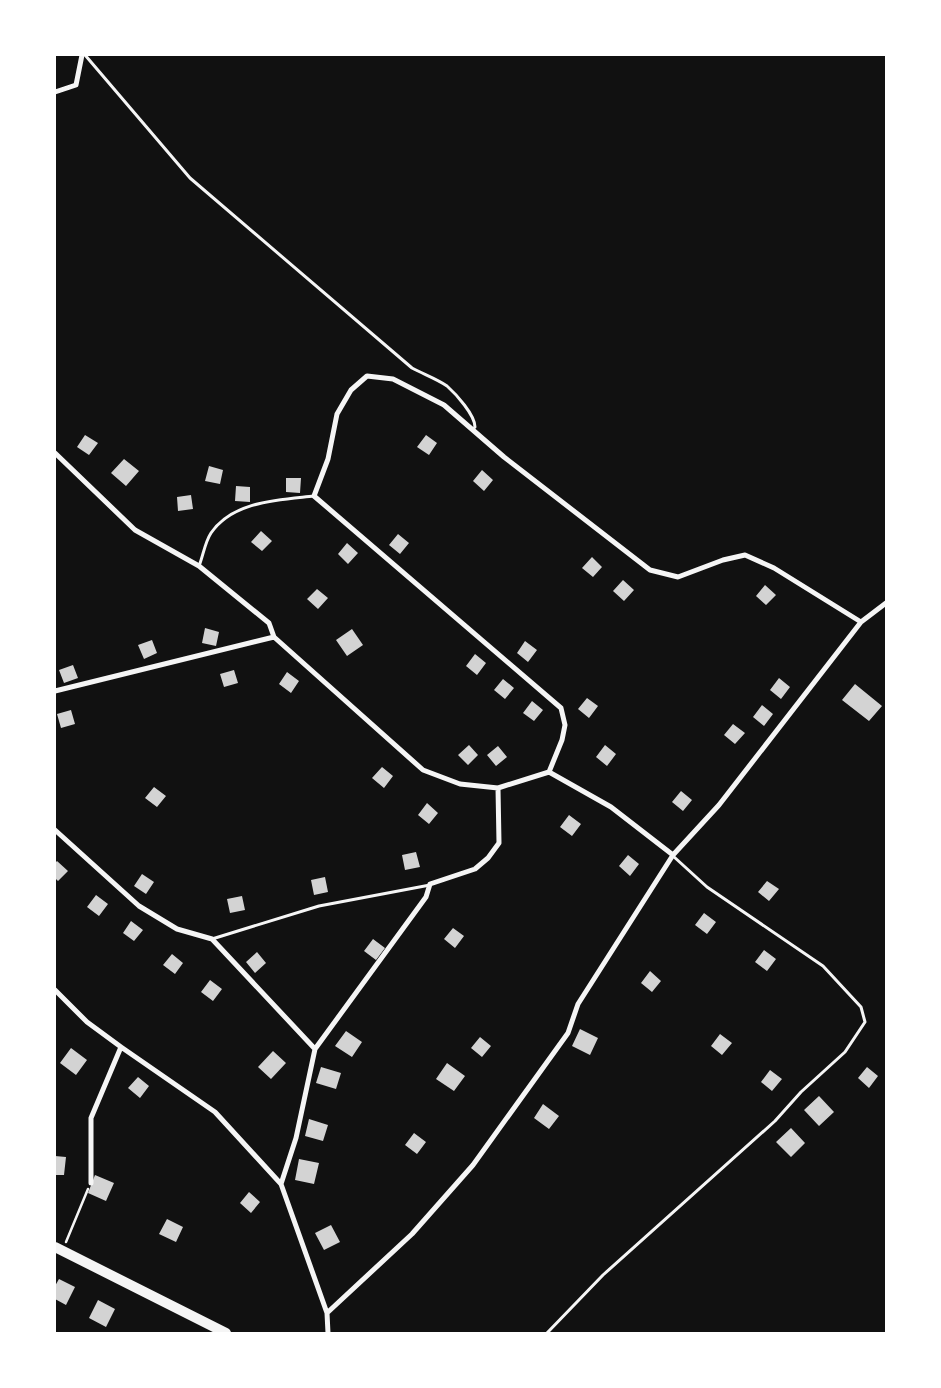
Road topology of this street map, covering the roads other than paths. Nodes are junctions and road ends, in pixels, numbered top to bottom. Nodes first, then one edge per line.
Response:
1 (83, 55) edge
2 (55, 92) edge
3 (473, 430) junction
4 (55, 453) edge
5 (314, 496) junction
6 (200, 566) junction
7 (886, 602) edge
8 (861, 622) junction
9 (274, 636) junction
10 (55, 692) edge
11 (549, 772) junction
12 (498, 788) junction
13 (55, 830) edge
14 (673, 855) junction
15 (430, 884) junction
16 (212, 939) junction
17 (55, 990) edge
18 (121, 1047) junction
19 (315, 1049) junction
20 (90, 1184) road end
21 (281, 1184) junction
22 (58, 1249) edge
23 (327, 1313) junction
24 (226, 1333) edge
25 (328, 1333) edge
26 (546, 1333) edge

1 - 2 street
1 - 3 lane
3 - 5 street
3 - 8 street
4 - 6 street
5 - 6 lane
5 - 11 street
6 - 9 street
7 - 8 street
8 - 14 street
9 - 10 street
9 - 12 street
11 - 12 street
11 - 14 street
12 - 15 street
13 - 16 street
14 - 23 street
14 - 26 lane
15 - 16 lane
15 - 19 street
16 - 19 street
17 - 18 street
18 - 20 street
18 - 21 street
19 - 21 street
21 - 23 street
22 - 24 main road
23 - 25 street

